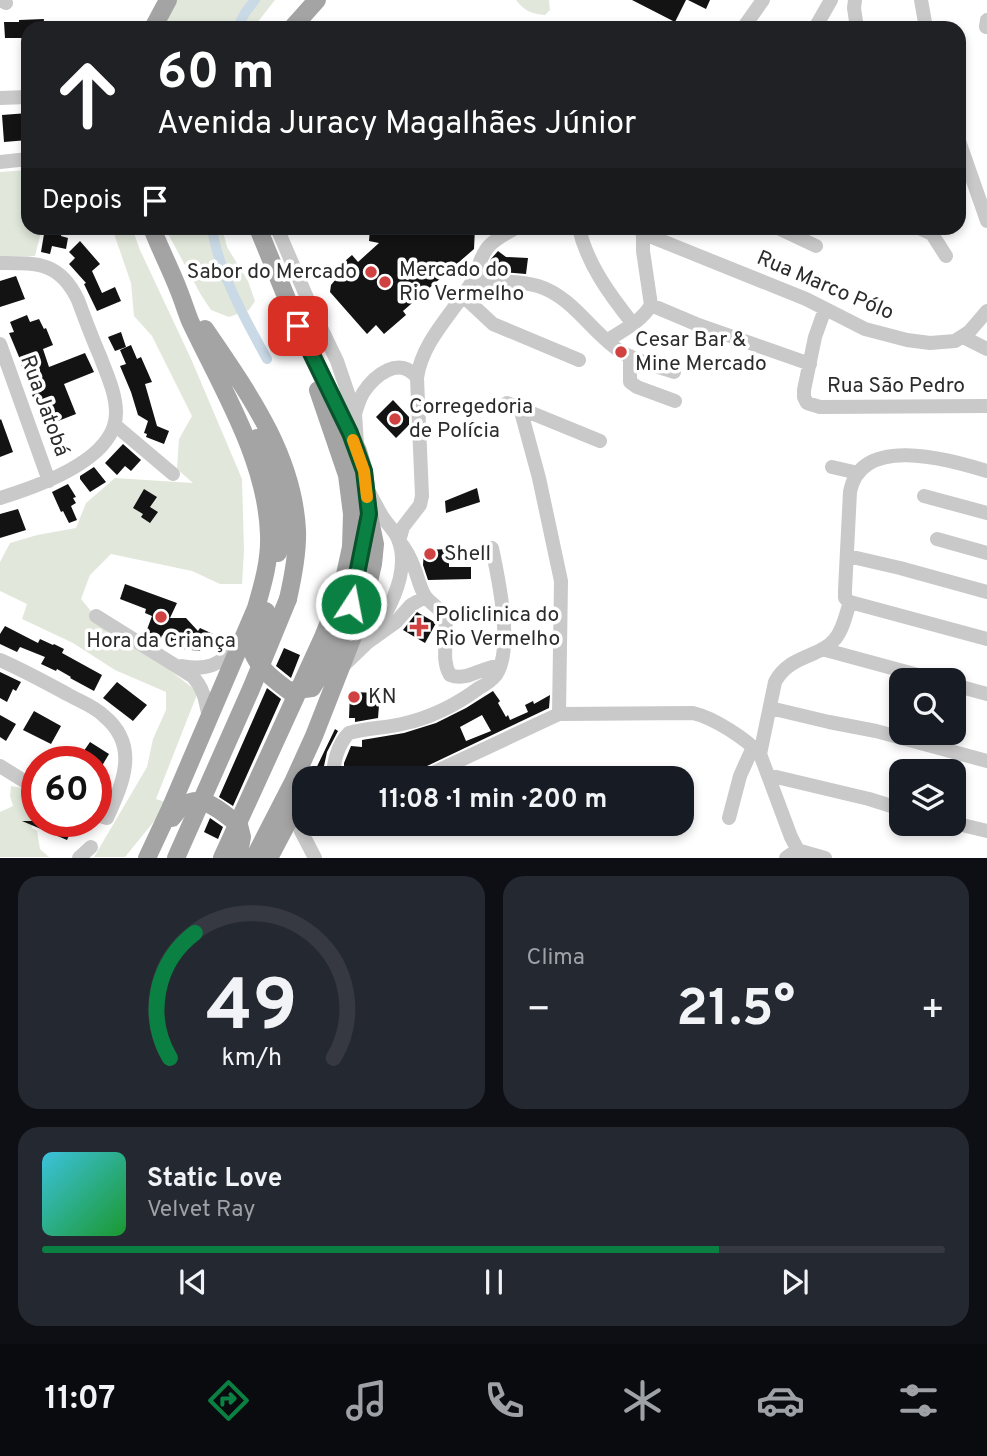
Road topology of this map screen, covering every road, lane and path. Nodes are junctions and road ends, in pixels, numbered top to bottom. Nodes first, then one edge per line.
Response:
1 (168, 0) edge
2 (317, 0) edge
3 (763, 0) edge
4 (831, 0) edge
5 (855, 0) edge
6 (921, 0) edge
7 (157, 21) edge
8 (298, 21) edge
9 (748, 21) edge
10 (819, 21) edge
11 (855, 21) edge
12 (925, 21) edge
13 (21, 97) edge
14 (0, 98) edge
15 (21, 160) edge
16 (966, 161) edge
17 (0, 162) edge
18 (987, 221) edge
19 (155, 235) edge
20 (261, 235) edge
21 (280, 235) edge
22 (503, 235) edge
23 (581, 235) edge
24 (643, 235) edge
25 (654, 235) edge
26 (793, 235) edge
27 (929, 235) edge
28 (816, 246) dead end
29 (947, 256) dead end
30 (0, 263) edge
31 (472, 282) junction
32 (179, 291) junction
33 (463, 296) junction
34 (651, 305) junction
35 (824, 309) junction
36 (987, 311) edge
37 (633, 324) junction
38 (298, 326) junction
39 (963, 337) junction
40 (608, 340) junction
41 (0, 344) edge
42 (987, 349) edge
43 (630, 356) junction
44 (579, 360) dead end
45 (810, 364) junction
46 (674, 372) dead end
47 (416, 378) junction
48 (223, 386) junction
49 (675, 401) dead end
50 (987, 406) edge
51 (355, 414) junction
52 (114, 425) junction
53 (600, 442) dead end
54 (358, 451) junction
55 (832, 467) dead end
56 (987, 471) edge
57 (173, 474) dead end
58 (859, 477) junction
59 (49, 481) junction
60 (924, 496) dead end
61 (0, 498) edge
62 (987, 513) edge
63 (377, 517) junction
64 (411, 517) junction
65 (937, 539) dead end
66 (399, 541) junction
67 (492, 548) dead end
68 (987, 553) edge
69 (848, 556) junction
70 (987, 592) edge
71 (425, 597) junction
72 (850, 602) junction
73 (96, 615) dead end
74 (987, 639) edge
75 (243, 640) junction
76 (368, 642) junction
77 (822, 649) junction
78 (0, 660) edge
79 (176, 665) junction
80 (500, 666) junction
81 (341, 668) junction
82 (892, 668) edge
83 (966, 688) edge
84 (987, 694) edge
85 (770, 708) junction
86 (559, 714) junction
87 (209, 719) junction
88 (756, 750) junction
89 (987, 761) edge
90 (0, 766) edge
91 (300, 766) edge
92 (334, 766) edge
93 (448, 766) edge
94 (768, 775) junction
95 (21, 779) edge
96 (292, 784) edge
97 (112, 802) edge
98 (889, 805) edge
99 (292, 811) edge
100 (729, 818) dead end
101 (966, 827) edge
102 (987, 831) edge
103 (303, 836) edge
104 (91, 847) dead end
105 (150, 852) edge
106 (795, 855) edge
107 (79, 858) edge
108 (176, 858) edge
109 (222, 858) edge
110 (238, 858) edge
111 (254, 858) edge
112 (269, 858) edge
113 (316, 858) edge
114 (825, 858) edge

1 - 7 main road
2 - 8 main road
3 - 9 street
4 - 10 street
5 - 11 street
6 - 12 street
13 - 14 street
15 - 17 street
16 - 18 street
19 - 32 main road
20 - 38 main road
21 - 51 street
22 - 31 street
23 - 37 street
24 - 34 street
25 - 35 street, Rua Marco Pólo
26 - 28 street
27 - 29 street
30 - 52 street
31 - 33 street
31 - 40 street
32 - 48 main road
32 - 108 main road, bridge
33 - 44 street
33 - 47 street
34 - 37 street
34 - 45 street
35 - 39 street, Rua Marco Pólo
35 - 45 street
36 - 39 street
37 - 40 street
38 - 54 main road
38 - 109 main road, bridge
39 - 42 street
40 - 43 street
41 - 59 street, Rua Jatobá
43 - 46 street
43 - 49 street
45 - 50 street, Rua São Pedro
47 - 51 street
47 - 64 street
48 - 63 main road
48 - 75 main road
51 - 54 street
52 - 57 street
52 - 59 street
53 - 86 street
54 - 63 main road
55 - 58 street
56 - 58 street
58 - 69 street
59 - 61 street
60 - 62 street
63 - 64 street
63 - 66 street
63 - 81 main road
64 - 66 street
65 - 68 street
66 - 71 street
66 - 76 street
67 - 80 street
69 - 70 street
69 - 72 street
71 - 76 street
71 - 80 street
72 - 74 street
72 - 77 street
73 - 79 street
75 - 79 street
75 - 87 main road
76 - 81 street
77 - 82 street
77 - 85 street
78 - 97 street
79 - 87 street
80 - 92 street
81 - 91 main road
83 - 84 street
85 - 88 street
85 - 89 street
86 - 88 street
86 - 93 street
87 - 105 main road
88 - 94 street
88 - 100 street
90 - 95 street
94 - 98 street
94 - 106 street
96 - 111 main road
99 - 112 main road
101 - 102 street
103 - 113 street
104 - 107 street
105 - 110 main road
106 - 114 street

